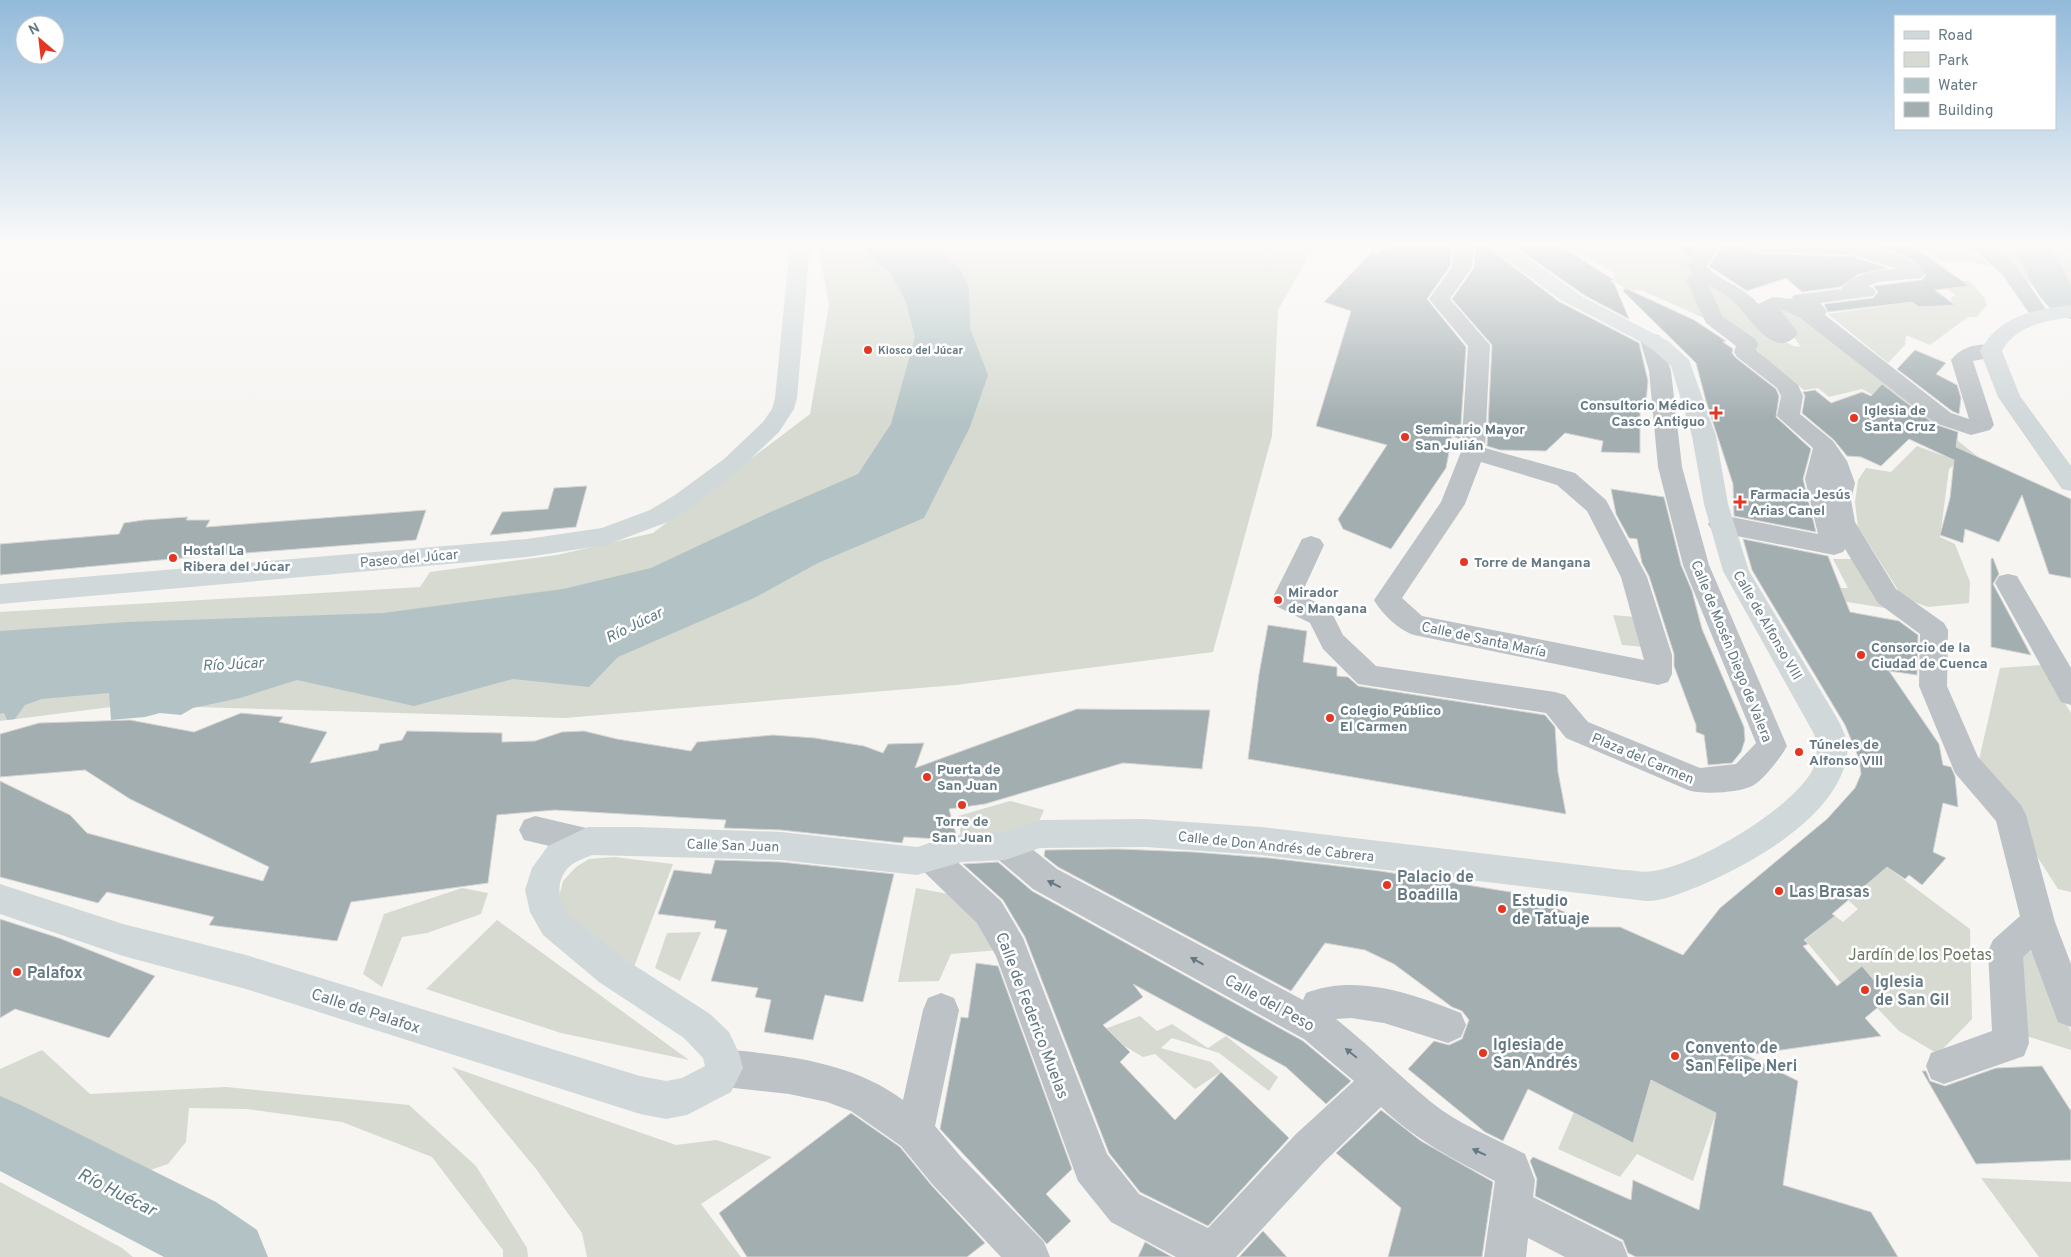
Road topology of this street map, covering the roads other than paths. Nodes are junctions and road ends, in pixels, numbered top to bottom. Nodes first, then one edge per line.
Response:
1 (795, 304) edge
2 (1443, 304) edge
3 (1581, 304) edge
4 (1706, 304) edge
5 (1747, 304) edge
6 (1770, 304) edge
7 (1777, 304) edge
8 (1807, 304) edge
9 (2048, 304) edge
10 (2059, 313) edge
11 (1818, 320) junction
12 (1651, 340) junction
13 (1991, 351) junction
14 (1825, 446) junction
15 (1473, 452) junction
16 (2071, 482) edge
17 (1722, 524) junction
18 (1311, 545) dead end
19 (2008, 583) dead end
20 (0, 594) edge
21 (2071, 694) edge
22 (1744, 776) joint
23 (535, 830) dead end
24 (588, 841) junction
25 (1005, 846) junction
26 (930, 857) junction
27 (1623, 884) joint
28 (0, 900) edge
29 (2038, 922) junction
30 (1319, 1005) dead end
31 (941, 1010) dead end
32 (2071, 1010) edge
33 (1448, 1025) dead end
34 (1944, 1066) dead end
35 (724, 1068) junction
36 (1382, 1082) junction
37 (915, 1132) junction
38 (1513, 1193) junction
39 (1029, 1257) edge
40 (1505, 1257) edge
41 (1607, 1257) edge

1 - 20 street, Paseo del Júcar
2 - 15 street, Calle de Santa María
3 - 12 street, Calle de Alfonso VIII
4 - 14 street
5 - 6 street
7 - 11 street
8 - 11 street
9 - 10 street
10 - 13 street
11 - 13 street
12 - 17 street, Calle de Alfonso VIII
12 - 22 street, Calle de Mosén Diego de Valera
13 - 16 street
14 - 17 street
14 - 29 street
15 - 15 street, Calle de Santa María
17 - 27 street, Calle de Alfonso VIII
18 - 22 street, Plaza del Carmen
19 - 21 street
23 - 24 street, Calle San Juan
24 - 26 street, Calle San Juan
24 - 35 street
25 - 26 street, Calle de Don Andrés de Cabrera
25 - 27 street, Calle de Don Andrés de Cabrera
36 -> 25 street, Calle del Peso
26 - 36 street, Calle de Federico Muelas
28 - 35 street, Calle de Palafox
29 - 32 street
29 - 34 street
30 - 33 street
31 - 37 street
35 - 37 street
38 -> 36 street, Calle del Peso
37 - 39 street
38 - 40 street
38 - 41 street

